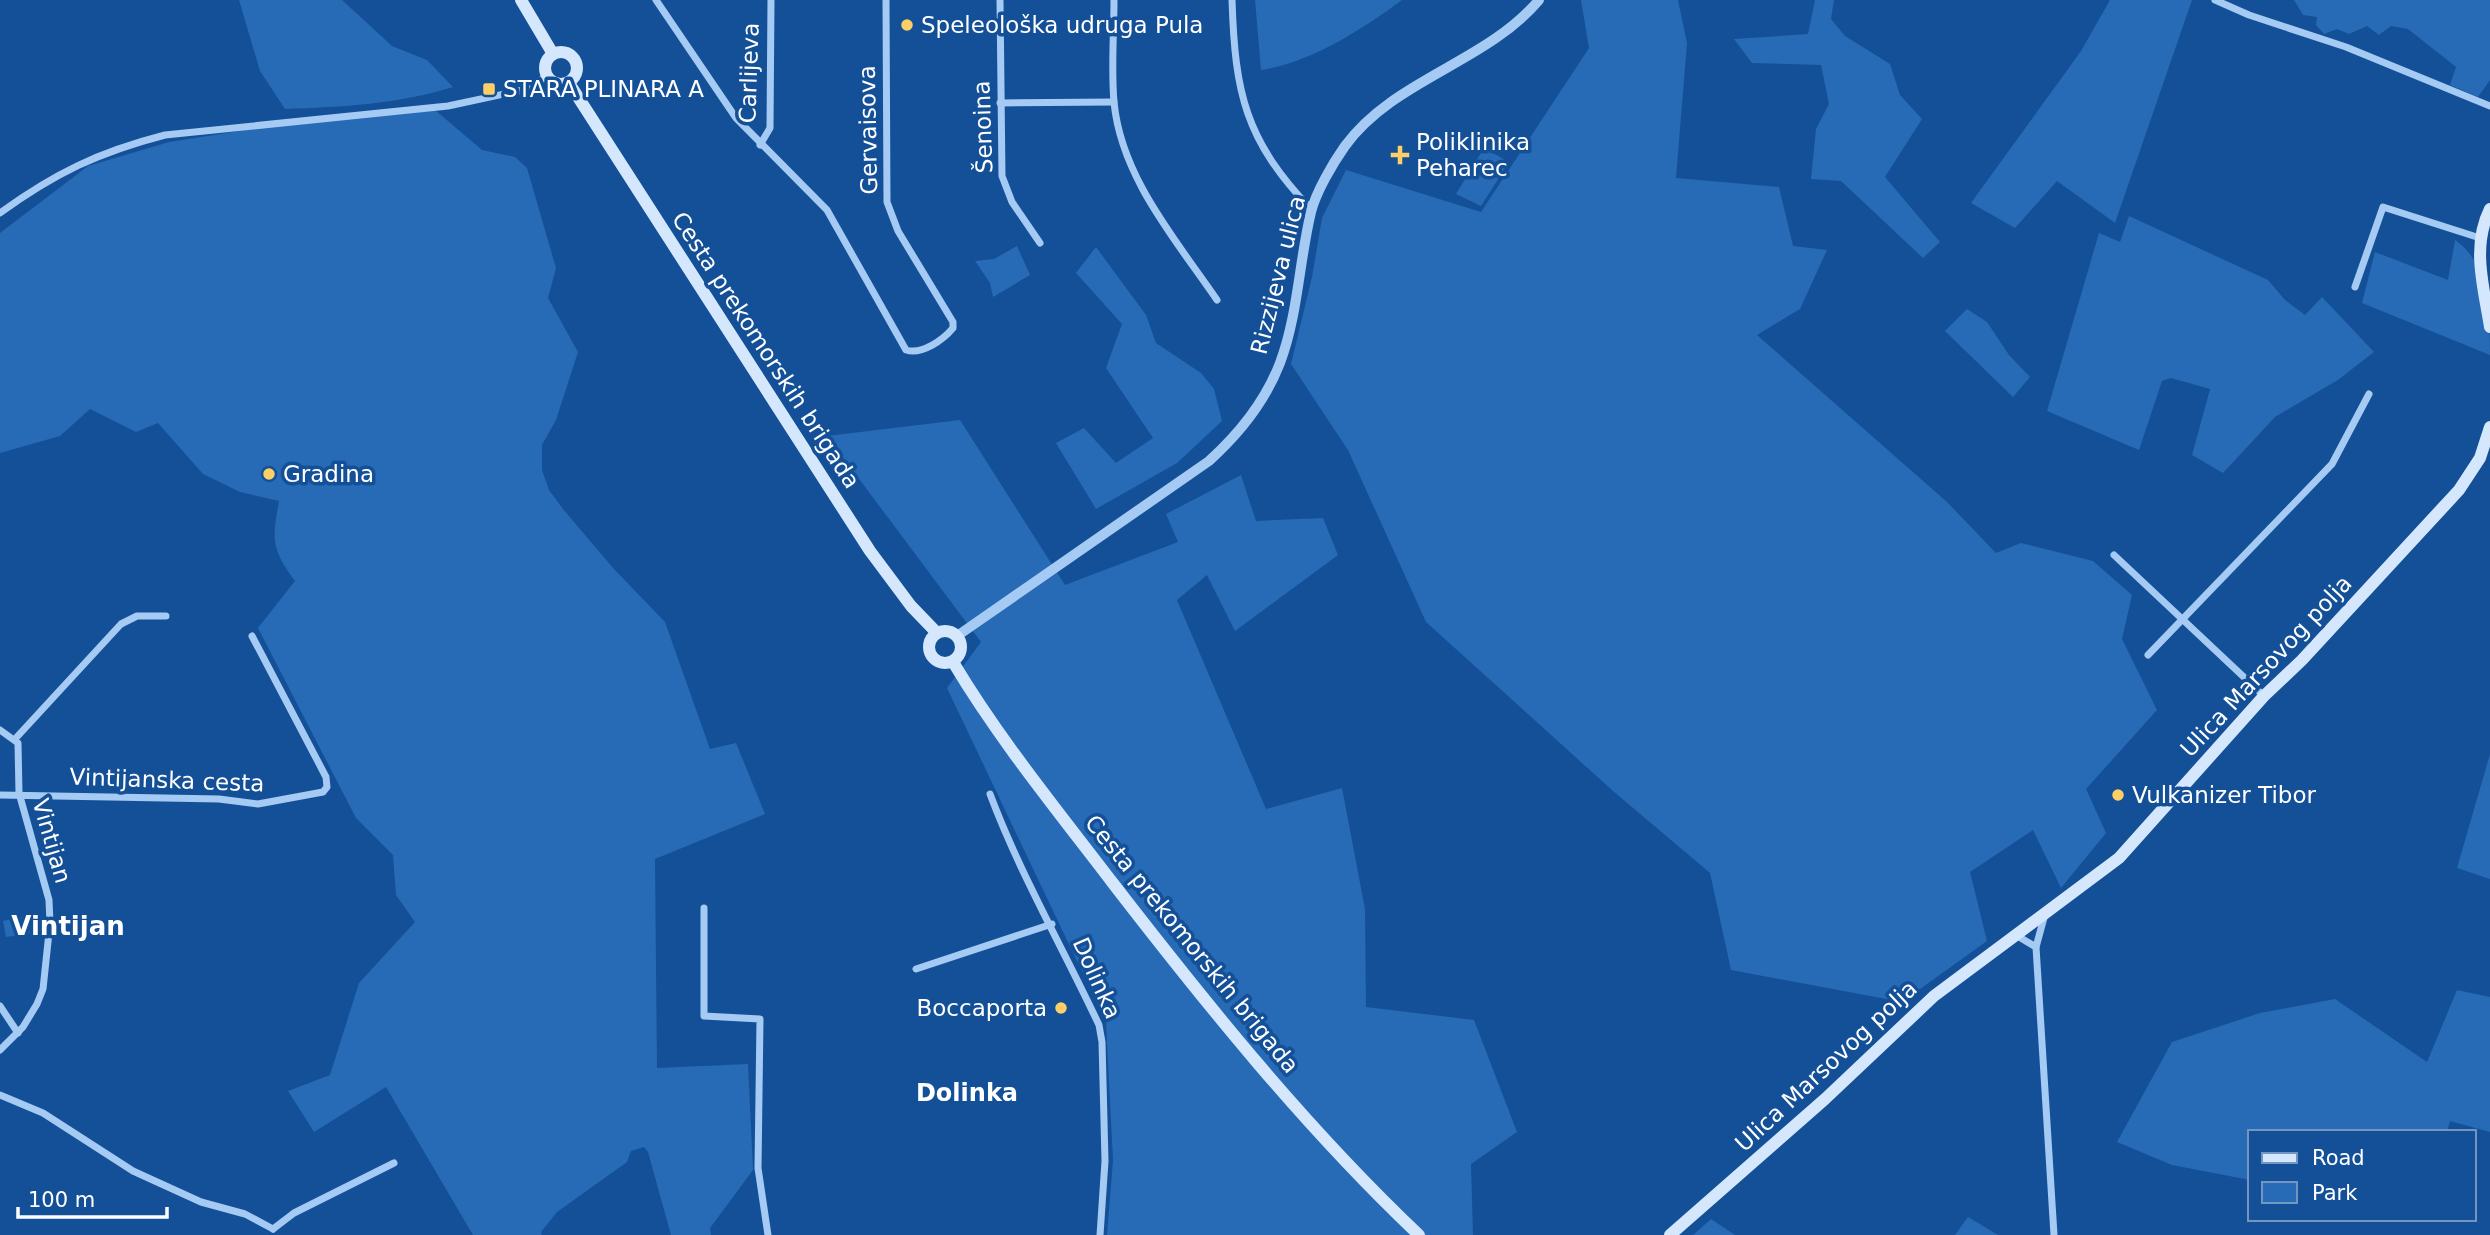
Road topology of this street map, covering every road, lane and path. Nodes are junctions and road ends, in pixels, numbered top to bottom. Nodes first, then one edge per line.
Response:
1 (521, 0) edge
2 (656, 0) edge
3 (771, 0) edge
4 (886, 0) edge
5 (1000, 0) edge
6 (1114, 0) edge
7 (1232, 0) edge
8 (1539, 0) edge
9 (2215, 0) edge
10 (553, 54) junction
11 (547, 77) junction
12 (569, 83) junction
13 (1114, 102) junction
14 (1000, 103) junction
15 (2490, 106) edge
16 (760, 145) junction
17 (1311, 209) junction
18 (2490, 209) edge
19 (0, 213) edge
20 (2480, 239) junction
21 (1040, 243) dead end
22 (2355, 287) dead end
23 (1217, 300) dead end
24 (2490, 327) edge
25 (2369, 394) dead end
26 (2490, 427) edge
27 (2114, 555) dead end
28 (166, 616) dead end
29 (2182, 618) junction
30 (937, 633) junction
31 (252, 636) dead end
32 (957, 636) junction
33 (2148, 655) dead end
34 (953, 662) junction
35 (2264, 696) junction
36 (0, 730) edge
37 (15, 738) junction
38 (19, 793) junction
39 (990, 794) dead end
40 (0, 795) edge
41 (704, 908) dead end
42 (2046, 911) junction
43 (1052, 924) junction
44 (2014, 934) junction
45 (2036, 947) junction
46 (916, 969) dead end
47 (0, 1006) edge
48 (18, 1032) junction
49 (0, 1050) edge
50 (0, 1095) edge
51 (394, 1163) dead end
52 (274, 1232) edge
53 (768, 1235) edge
54 (1100, 1235) edge
55 (1419, 1235) edge
56 (1670, 1235) edge
57 (2054, 1235) edge

1 - 10 main road
2 - 16 street
3 - 16 street, Carlijeva
4 - 16 street, Gervaisova
5 - 14 street, Šenoina
6 - 13 street
7 - 17 street
8 - 17 street, Rizzijeva ulica
9 - 15 street
10 - 11 main road
10 - 12 main road
11 - 12 main road
11 - 19 street
12 - 30 main road, Cesta prekomorskih brigada
13 - 14 street
13 - 23 street
14 - 21 street, Šenoina
17 - 32 street, Rizzijeva ulica
18 - 20 main road
20 - 22 street
20 - 24 main road
25 - 29 street
26 - 35 main road, Ulica Marsovog polja
27 - 29 street
28 - 37 street
29 - 33 street
29 - 35 street
30 - 32 main road
30 - 34 main road
31 - 38 street, Vintijanska cesta
32 - 34 main road
34 - 55 main road, Cesta prekomorskih brigada
35 - 42 main road, Ulica Marsovog polja
36 - 37 street
37 - 38 street, Vintijan
38 - 40 street, Vintijanska cesta
38 - 48 street, Vintijan
39 - 43 street, Dolinka
41 - 53 street
42 - 44 main road, Ulica Marsovog polja
42 - 45 street
43 - 46 street
43 - 54 street, Dolinka
44 - 45 street
44 - 56 main road, Ulica Marsovog polja
45 - 57 street
47 - 48 street
48 - 49 street, Vintijan
50 - 52 street
51 - 52 street

